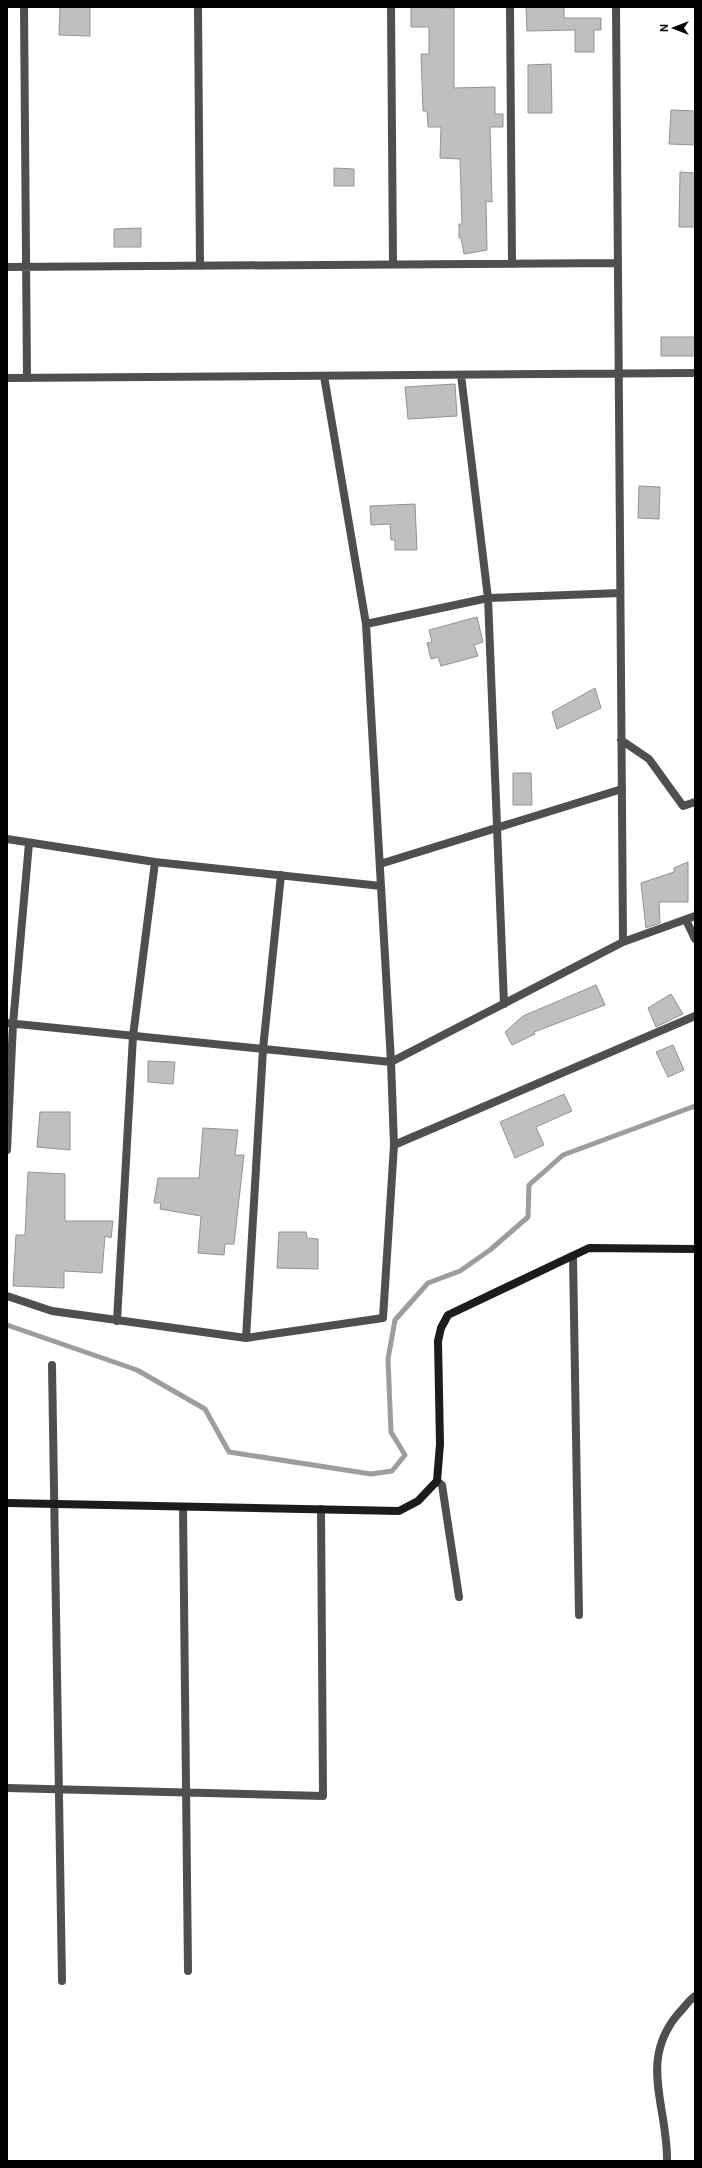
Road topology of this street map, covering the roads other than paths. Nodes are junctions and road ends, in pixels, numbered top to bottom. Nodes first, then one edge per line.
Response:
1 (24, 7) edge
2 (198, 7) edge
3 (391, 7) edge
4 (510, 7) edge
5 (616, 7) edge
6 (618, 263) junction
7 (393, 264) junction
8 (512, 264) junction
9 (200, 266) junction
10 (7, 267) edge
11 (26, 268) junction
12 (695, 373) edge
13 (618, 374) junction
14 (461, 375) junction
15 (324, 376) junction
16 (7, 378) edge
17 (27, 378) junction
18 (620, 593) junction
19 (488, 598) junction
20 (366, 624) junction
21 (622, 740) junction
22 (622, 789) junction
23 (695, 802) edge
24 (497, 828) junction
25 (7, 839) edge
26 (29, 843) junction
27 (156, 862) junction
28 (380, 864) junction
29 (281, 875) junction
30 (381, 886) junction
31 (695, 916) edge
32 (686, 920) junction
33 (695, 939) edge
34 (623, 942) junction
35 (504, 1004) junction
36 (695, 1016) edge
37 (10, 1023) edge
38 (134, 1036) junction
39 (263, 1049) junction
40 (391, 1062) junction
41 (394, 1145) junction
42 (7, 1150) edge
43 (695, 1249) edge
44 (573, 1256) junction
45 (7, 1296) edge
46 (117, 1321) junction
47 (246, 1338) junction
48 (52, 1365) dead end
49 (437, 1480) junction
50 (7, 1503) edge
51 (54, 1504) junction
52 (183, 1507) junction
53 (321, 1509) junction
54 (459, 1597) dead end
55 (579, 1615) dead end
56 (7, 1788) edge
57 (59, 1789) junction
58 (186, 1792) junction
59 (188, 1971) dead end
60 (62, 1981) dead end
61 (695, 1996) edge
62 (667, 2161) edge

1 - 11 street
2 - 9 street
3 - 7 street
4 - 8 street
5 - 6 street
6 - 8 street
6 - 13 street
7 - 8 street
7 - 9 street
9 - 11 street
10 - 11 street
11 - 17 street
12 - 13 street
13 - 14 street
13 - 18 street
14 - 15 street
14 - 19 street
15 - 17 street
15 - 20 street
16 - 17 street
18 - 19 street
18 - 21 street
19 - 20 street
19 - 24 street
20 - 28 street
21 - 22 street
21 - 23 street
22 - 24 street
22 - 34 street
24 - 28 street
24 - 35 street
25 - 26 street
26 - 27 street
26 - 37 street
27 - 29 street
27 - 38 street
28 - 30 street
29 - 30 street
29 - 39 street
30 - 40 street
31 - 32 street
32 - 33 street
32 - 34 street
34 - 35 street
35 - 40 street
36 - 41 street
37 - 38 street
37 - 42 street
38 - 39 street
38 - 46 street
39 - 40 street
39 - 47 street
40 - 41 street
41 - 47 street
43 - 44 street
44 - 49 street
44 - 55 street
45 - 46 street
46 - 47 street
48 - 51 street
49 - 53 street
49 - 54 street
50 - 51 street
51 - 52 street
51 - 57 street
52 - 53 street
52 - 58 street
53 - 58 street
56 - 57 street
57 - 58 street
57 - 60 street
58 - 59 street
61 - 62 street

